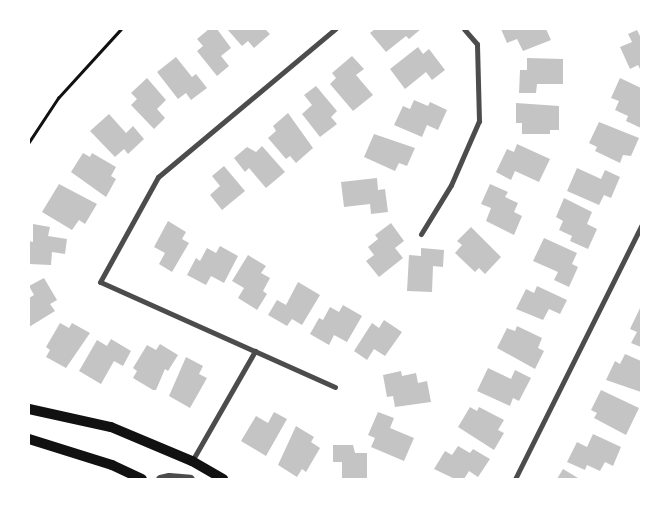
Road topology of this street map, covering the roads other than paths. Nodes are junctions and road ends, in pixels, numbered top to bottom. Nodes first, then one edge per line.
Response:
1 (335, 29) edge
2 (464, 29) edge
3 (641, 226) edge
4 (421, 234) dead end
5 (255, 351) junction
6 (335, 387) dead end
7 (29, 409) edge
8 (29, 439) edge
9 (192, 461) junction
10 (142, 479) edge
11 (160, 479) edge
12 (190, 479) edge
13 (223, 479) edge
14 (514, 479) edge

1 - 5 street
2 - 4 street
3 - 14 street
5 - 6 street
5 - 9 street
7 - 9 main road
8 - 10 main road
9 - 13 main road
11 - 12 street

